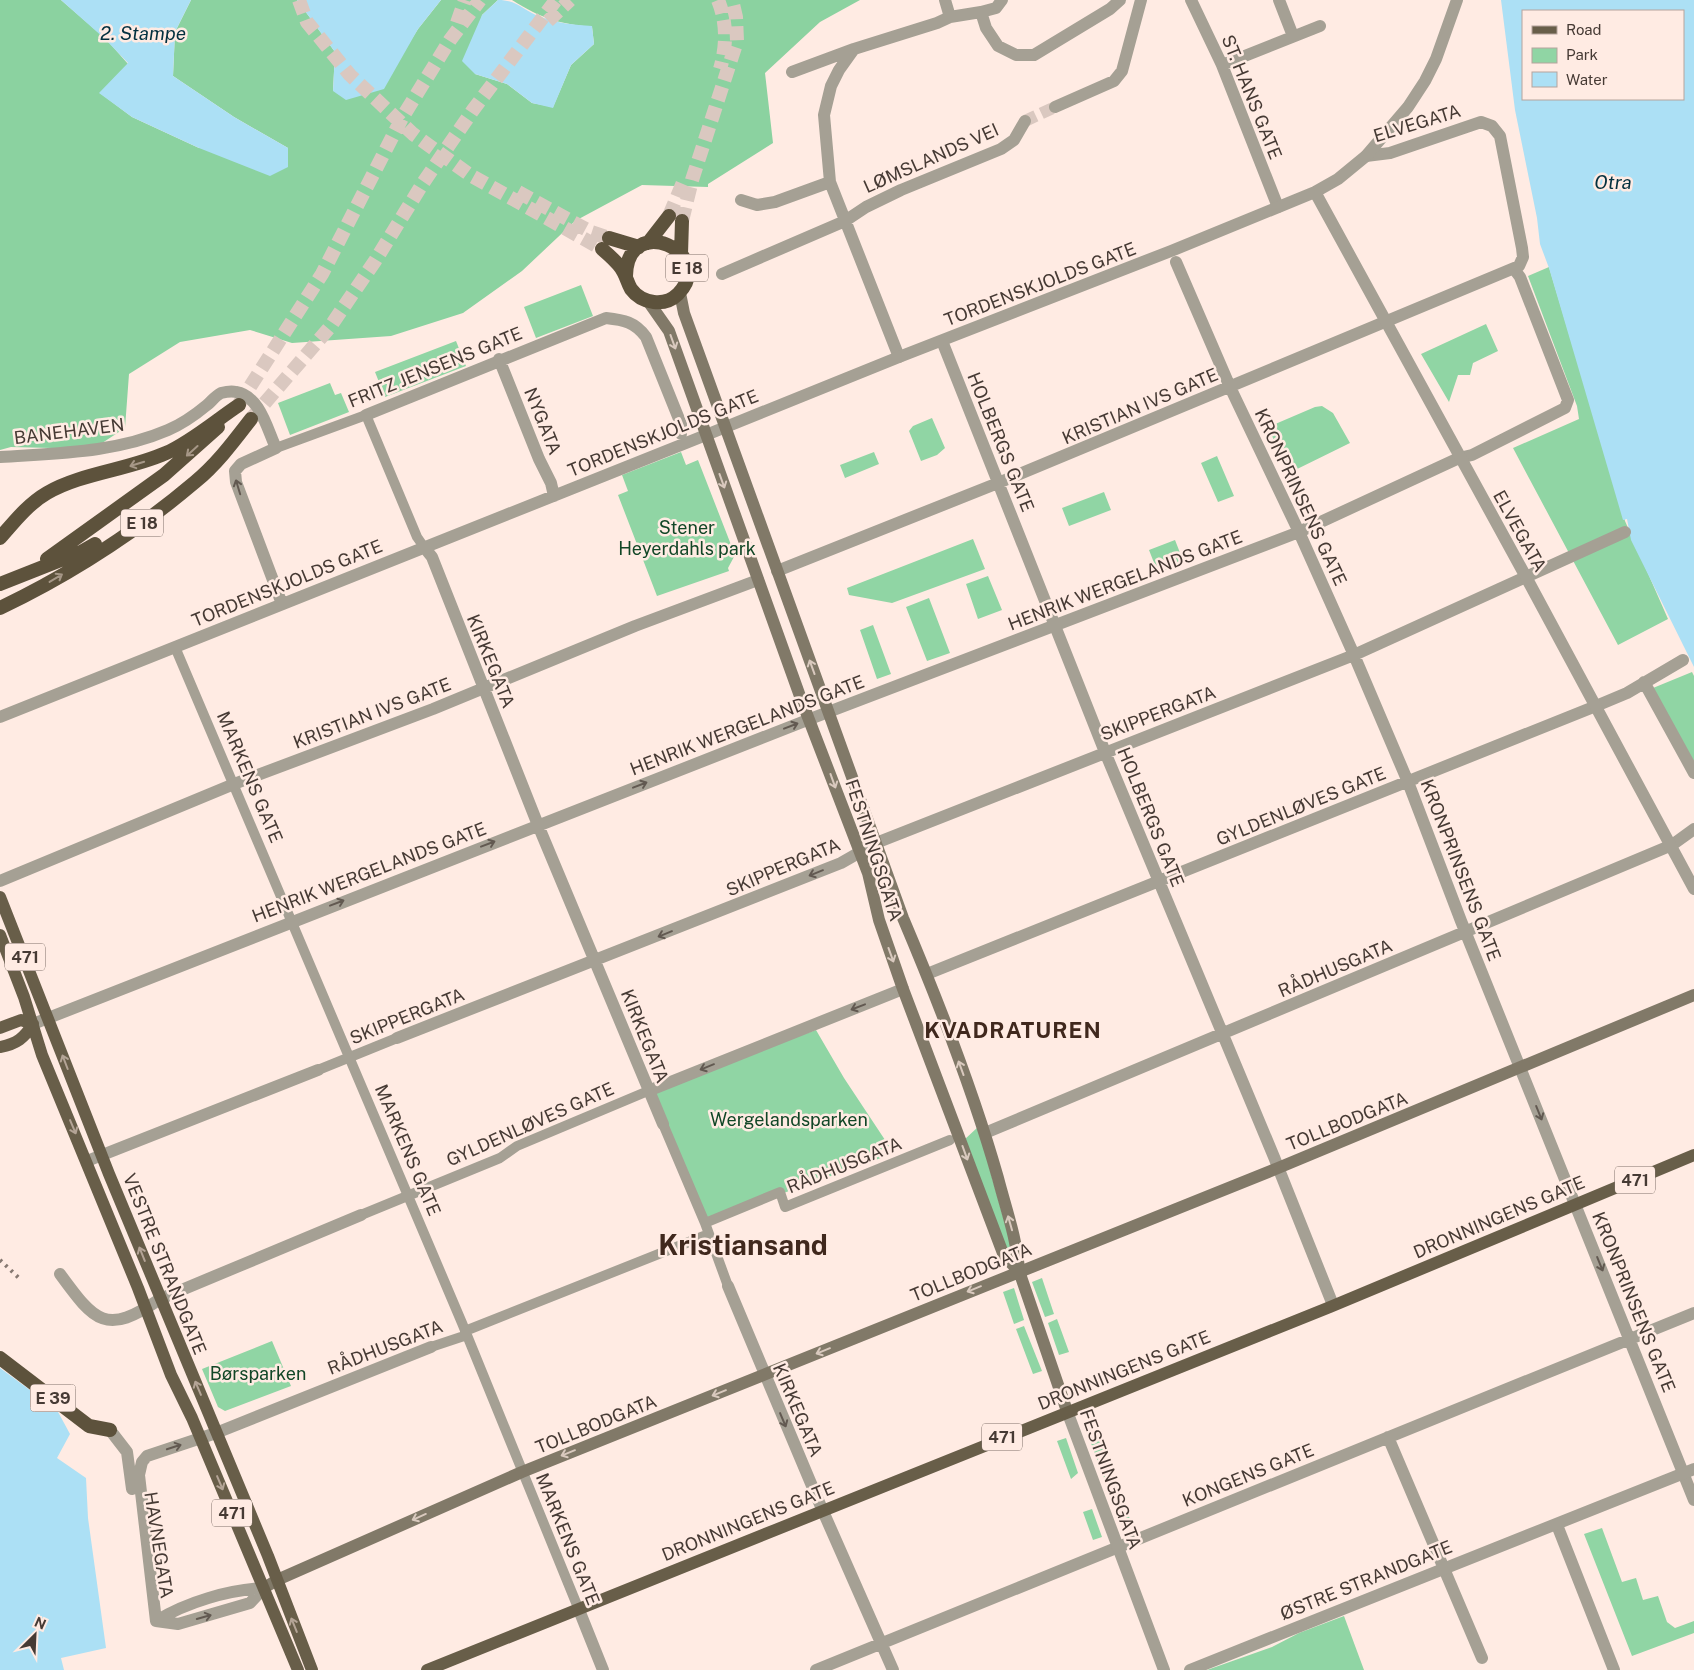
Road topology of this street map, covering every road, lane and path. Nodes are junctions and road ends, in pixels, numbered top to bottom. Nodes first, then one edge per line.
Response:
1 (945, 0) edge
2 (1002, 0) edge
3 (1120, 0) edge
4 (1141, 0) edge
5 (1191, 0) edge
6 (1279, 0) edge
7 (1457, 0) edge
8 (981, 12) junction
9 (950, 17) junction
10 (1320, 26) dead end
11 (1293, 36) junction
12 (854, 50) junction
13 (1222, 66) junction
14 (792, 72) dead end
15 (1055, 107) tunnel mouth
16 (1025, 121) tunnel mouth
17 (1366, 156) junction
18 (830, 182) junction
19 (1314, 192) junction
20 (741, 200) dead end
21 (1278, 207) junction
22 (845, 221) junction
23 (644, 245) junction
24 (681, 254) junction
25 (1176, 262) dead end
26 (1514, 270) junction
27 (722, 274) dead end
28 (626, 276) junction
29 (680, 293) junction
30 (648, 301) junction
31 (1387, 322) junction
32 (942, 341) junction
33 (899, 357) junction
34 (499, 359) junction
35 (1230, 387) junction
36 (366, 415) junction
37 (724, 428) junction
38 (681, 434) dead end
39 (706, 435) junction
40 (276, 448) junction
41 (0, 457) edge
42 (1459, 458) junction
43 (998, 484) junction
44 (554, 496) junction
45 (1299, 532) junction
46 (1625, 532) dead end
47 (1, 536) edge
48 (424, 547) junction
49 (777, 571) junction
50 (21, 577) junction
51 (1526, 577) junction
52 (758, 580) junction
53 (0, 584) edge
54 (282, 604) junction
55 (0, 608) edge
56 (1056, 625) junction
57 (175, 647) junction
58 (1354, 655) junction
59 (1683, 660) dead end
60 (1644, 682) junction
61 (483, 688) junction
62 (1596, 706) junction
63 (829, 713) junction
64 (0, 717) edge
65 (810, 719) junction
66 (1105, 752) junction
67 (1694, 773) edge
68 (1408, 782) junction
69 (234, 784) junction
70 (538, 825) junction
71 (1694, 829) edge
72 (876, 843) junction
73 (1672, 845) junction
74 (860, 852) junction
75 (0, 881) edge
76 (1159, 882) junction
77 (1694, 889) edge
78 (0, 897) edge
79 (291, 921) junction
80 (1465, 933) junction
81 (0, 936) edge
82 (596, 962) junction
83 (927, 974) junction
84 (903, 989) junction
85 (1694, 995) edge
86 (48, 1018) junction
87 (33, 1024) junction
88 (0, 1028) edge
89 (1223, 1034) junction
90 (397, 1038) joint
91 (0, 1047) edge
92 (350, 1058) junction
93 (1521, 1068) junction
94 (318, 1070) joint
95 (648, 1091) junction
96 (663, 1124) joint
97 (985, 1133) junction
98 (950, 1140) dead end
99 (102, 1155) junction
100 (1694, 1155) edge
101 (87, 1161) junction
102 (1278, 1168) junction
103 (408, 1195) junction
104 (1576, 1204) junction
105 (361, 1214) joint
106 (705, 1224) junction
107 (709, 1234) junction
108 (1019, 1271) junction
109 (60, 1274) dead end
110 (728, 1286) joint
111 (160, 1299) junction
112 (1333, 1305) junction
113 (146, 1309) junction
114 (1694, 1313) edge
115 (466, 1333) junction
116 (1630, 1340) junction
117 (432, 1347) joint
118 (0, 1358) edge
119 (764, 1375) junction
120 (1067, 1411) junction
121 (110, 1430) joint
122 (216, 1433) junction
123 (1388, 1437) junction
124 (201, 1438) junction
125 (148, 1456) joint
126 (1689, 1471) edge
127 (522, 1472) junction
128 (1694, 1500) edge
129 (822, 1510) junction
130 (1557, 1524) junction
131 (1118, 1546) junction
132 (1442, 1568) junction
133 (277, 1580) junction
134 (264, 1588) junction
135 (579, 1610) junction
136 (156, 1622) junction
137 (881, 1642) junction
138 (1482, 1658) dead end
139 (298, 1670) edge
140 (312, 1670) edge
141 (427, 1670) edge
142 (603, 1670) edge
143 (816, 1670) edge
144 (893, 1670) edge
145 (1164, 1670) edge
146 (1190, 1670) edge
147 (1614, 1670) edge

1 - 9 street
2 - 8 street
3 - 8 street
4 - 15 street
5 - 13 street, ST. HANS GATE
6 - 11 street
7 - 17 street, TORDENSKJOLDS GATE
8 - 9 street
9 - 12 street
10 - 11 street
11 - 13 street
12 - 14 street
12 - 18 street
13 - 21 street, ST. HANS GATE
16 - 22 street, LØMSLANDS VEI
17 - 19 street, TORDENSKJOLDS GATE
17 - 26 street, ELVEGATA
18 - 20 street
18 - 22 street
19 - 21 street, TORDENSKJOLDS GATE
19 - 31 street, ELVEGATA
21 - 32 street, TORDENSKJOLDS GATE
22 - 27 street, LØMSLANDS VEI
22 - 33 street
23 - 24 highway, E 18
23 - 24 highway, E 18
23 - 28 highway, E 18
23 - 28 highway, E 18
24 - 29 highway, E 18
25 - 35 street, KRONPRINSENS GATE
26 - 31 street, KRISTIAN IVS GATE
26 - 42 street, HENRIK WERGELANDS GATE
28 - 30 highway, E 18
29 - 30 highway, E 18
29 - 37 main road, FESTNINGSGATA
30 -> 39 main road, FESTNINGSGATA
31 - 35 street, KRISTIAN IVS GATE
31 - 42 street, ELVEGATA
32 - 33 street, TORDENSKJOLDS GATE
32 - 43 street, HOLBERGS GATE
33 - 37 street, TORDENSKJOLDS GATE
34 - 36 street, FRITZ JENSENS GATE
34 - 38 street, FRITZ JENSENS GATE
34 - 44 street, NYGATA
35 - 43 street, KRISTIAN IVS GATE
35 - 45 street, KRONPRINSENS GATE
36 - 40 street, FRITZ JENSENS GATE
36 - 48 street, KIRKEGATA
37 - 39 street, TORDENSKJOLDS GATE
37 - 49 main road, FESTNINGSGATA
39 - 44 street, TORDENSKJOLDS GATE
39 -> 52 main road, FESTNINGSGATA
40 - 41 street, BANEHAVEN
54 -> 40 street
42 - 45 street, HENRIK WERGELANDS GATE
42 - 51 street, ELVEGATA
43 - 49 street, KRISTIAN IVS GATE
43 - 56 street, HOLBERGS GATE
44 - 48 street, TORDENSKJOLDS GATE
45 - 56 street, HENRIK WERGELANDS GATE
45 - 58 street, KRONPRINSENS GATE
46 - 51 street, SKIPPERGATA
47 - 50 highway, E 18
48 - 54 street, TORDENSKJOLDS GATE
48 - 61 street, KIRKEGATA
63 -> 49 main road, FESTNINGSGATA
50 - 53 highway, E 18
55 -> 50 highway, E 18
51 - 58 street, SKIPPERGATA
51 - 62 street, ELVEGATA
52 - 61 street, KRISTIAN IVS GATE
52 - 65 main road, FESTNINGSGATA
54 - 57 street, TORDENSKJOLDS GATE
56 - 63 street, HENRIK WERGELANDS GATE
56 - 66 street, HOLBERGS GATE
57 - 64 street, TORDENSKJOLDS GATE
57 - 69 street, MARKENS GATE
58 - 66 street, SKIPPERGATA
58 - 68 street, KRONPRINSENS GATE
59 - 60 street, GYLDENLØVES GATE
60 - 62 street, GYLDENLØVES GATE
60 - 67 street
61 - 69 street, KRISTIAN IVS GATE
61 - 70 street, KIRKEGATA
62 - 68 street, GYLDENLØVES GATE
62 - 73 street, ELVEGATA
63 - 65 street, HENRIK WERGELANDS GATE
63 - 72 main road, FESTNINGSGATA
70 -> 65 street, HENRIK WERGELANDS GATE
65 -> 74 main road, FESTNINGSGATA
66 - 72 street, SKIPPERGATA
66 - 76 street, HOLBERGS GATE
68 - 76 street, GYLDENLØVES GATE
68 - 80 street, KRONPRINSENS GATE
69 - 75 street, KRISTIAN IVS GATE
69 - 79 street, MARKENS GATE
79 -> 70 street, HENRIK WERGELANDS GATE
70 - 82 street, KIRKEGATA
71 - 73 street, RÅDHUSGATA
72 - 74 street, SKIPPERGATA
72 - 83 main road, FESTNINGSGATA
73 - 77 street, ELVEGATA
73 - 80 street, RÅDHUSGATA
74 -> 82 street, SKIPPERGATA
74 -> 84 main road, FESTNINGSGATA
76 - 83 street, GYLDENLØVES GATE
76 - 89 street, HOLBERGS GATE
78 - 86 main road, VESTRE STRANDGATE / 471
79 - 86 street, HENRIK WERGELANDS GATE
79 - 92 street, MARKENS GATE
80 - 89 street, RÅDHUSGATA
80 - 93 street, KRONPRINSENS GATE
81 - 87 main road, VESTRE STRANDGATE / 471
82 - 90 street, SKIPPERGATA
82 - 95 street, KIRKEGATA
97 -> 83 main road, FESTNINGSGATA
84 -> 95 street, GYLDENLØVES GATE
84 -> 108 main road, FESTNINGSGATA
85 - 93 main road, TOLLBODGATA
86 - 87 street, HENRIK WERGELANDS GATE
99 -> 86 main road, VESTRE STRANDGATE / 471
87 - 88 main road
87 - 91 main road
87 -> 101 main road, VESTRE STRANDGATE / 471
89 - 97 street, RÅDHUSGATA
89 - 102 street, HOLBERGS GATE
90 - 92 street, SKIPPERGATA
92 - 94 street, SKIPPERGATA
92 - 103 street, MARKENS GATE
93 - 102 main road, TOLLBODGATA
93 -> 104 street, KRONPRINSENS GATE
94 - 99 street, SKIPPERGATA
95 - 96 street, KIRKEGATA
95 - 103 street, GYLDENLØVES GATE
96 - 106 street, KIRKEGATA
108 -> 97 main road, FESTNINGSGATA
98 - 106 street, RÅDHUSGATA
99 - 101 street, SKIPPERGATA
111 -> 99 main road, VESTRE STRANDGATE / 471
100 - 104 main road, DRONNINGENS GATE / 471
101 - 113 main road, VESTRE STRANDGATE / 471
102 - 108 main road, TOLLBODGATA
102 - 112 street, HOLBERGS GATE
103 - 105 street, GYLDENLØVES GATE
103 - 115 street, MARKENS GATE
104 - 112 main road, DRONNINGENS GATE / 471
104 -> 116 street, KRONPRINSENS GATE
105 - 111 street, GYLDENLØVES GATE
106 - 107 street, KIRKEGATA
107 - 110 street, KIRKEGATA
107 - 115 street, RÅDHUSGATA
108 -> 119 main road, TOLLBODGATA
108 - 120 main road, FESTNINGSGATA
109 - 113 street, GYLDENLØVES GATE
110 - 119 street, KIRKEGATA
111 - 113 street, GYLDENLØVES GATE
122 -> 111 main road, VESTRE STRANDGATE / 471
112 - 120 main road, DRONNINGENS GATE / 471
113 - 124 main road, VESTRE STRANDGATE / 471
114 - 116 street, KONGENS GATE
115 - 117 street, RÅDHUSGATA
115 - 127 street, MARKENS GATE
116 - 123 street, KONGENS GATE
116 - 126 street, KRONPRINSENS GATE
117 - 122 street, RÅDHUSGATA
118 - 121 highway, E 39
119 -> 127 main road, TOLLBODGATA
119 -> 129 street, KIRKEGATA
120 - 129 main road, DRONNINGENS GATE / 471
120 - 131 street, FESTNINGSGATA
121 - 136 street, HAVNEGATA
122 - 124 street, RÅDHUSGATA
122 - 133 main road, VESTRE STRANDGATE / 471
123 - 131 street, KONGENS GATE
123 - 132 street
125 -> 124 street, RÅDHUSGATA
124 -> 134 main road, VESTRE STRANDGATE / 471
125 - 136 street, HAVNEGATA
126 - 128 street, KRONPRINSENS GATE
126 - 130 street, ØSTRE STRANDGATE
127 -> 133 main road, TOLLBODGATA
127 - 135 street, MARKENS GATE
129 - 135 main road, DRONNINGENS GATE / 471
129 - 137 street, KIRKEGATA
130 - 132 street, ØSTRE STRANDGATE
130 - 147 street
131 - 137 street, KONGENS GATE
131 - 145 street, FESTNINGSGATA
132 - 138 street
132 - 146 street, ØSTRE STRANDGATE
133 - 134 main road, TOLLBODGATA
140 -> 133 main road, VESTRE STRANDGATE / 471
134 - 136 street, TOLLBODGATA
134 - 139 main road, VESTRE STRANDGATE / 471
135 - 141 main road, DRONNINGENS GATE / 471
135 - 142 street, MARKENS GATE
137 - 143 street, KONGENS GATE
137 - 144 street, KIRKEGATA

